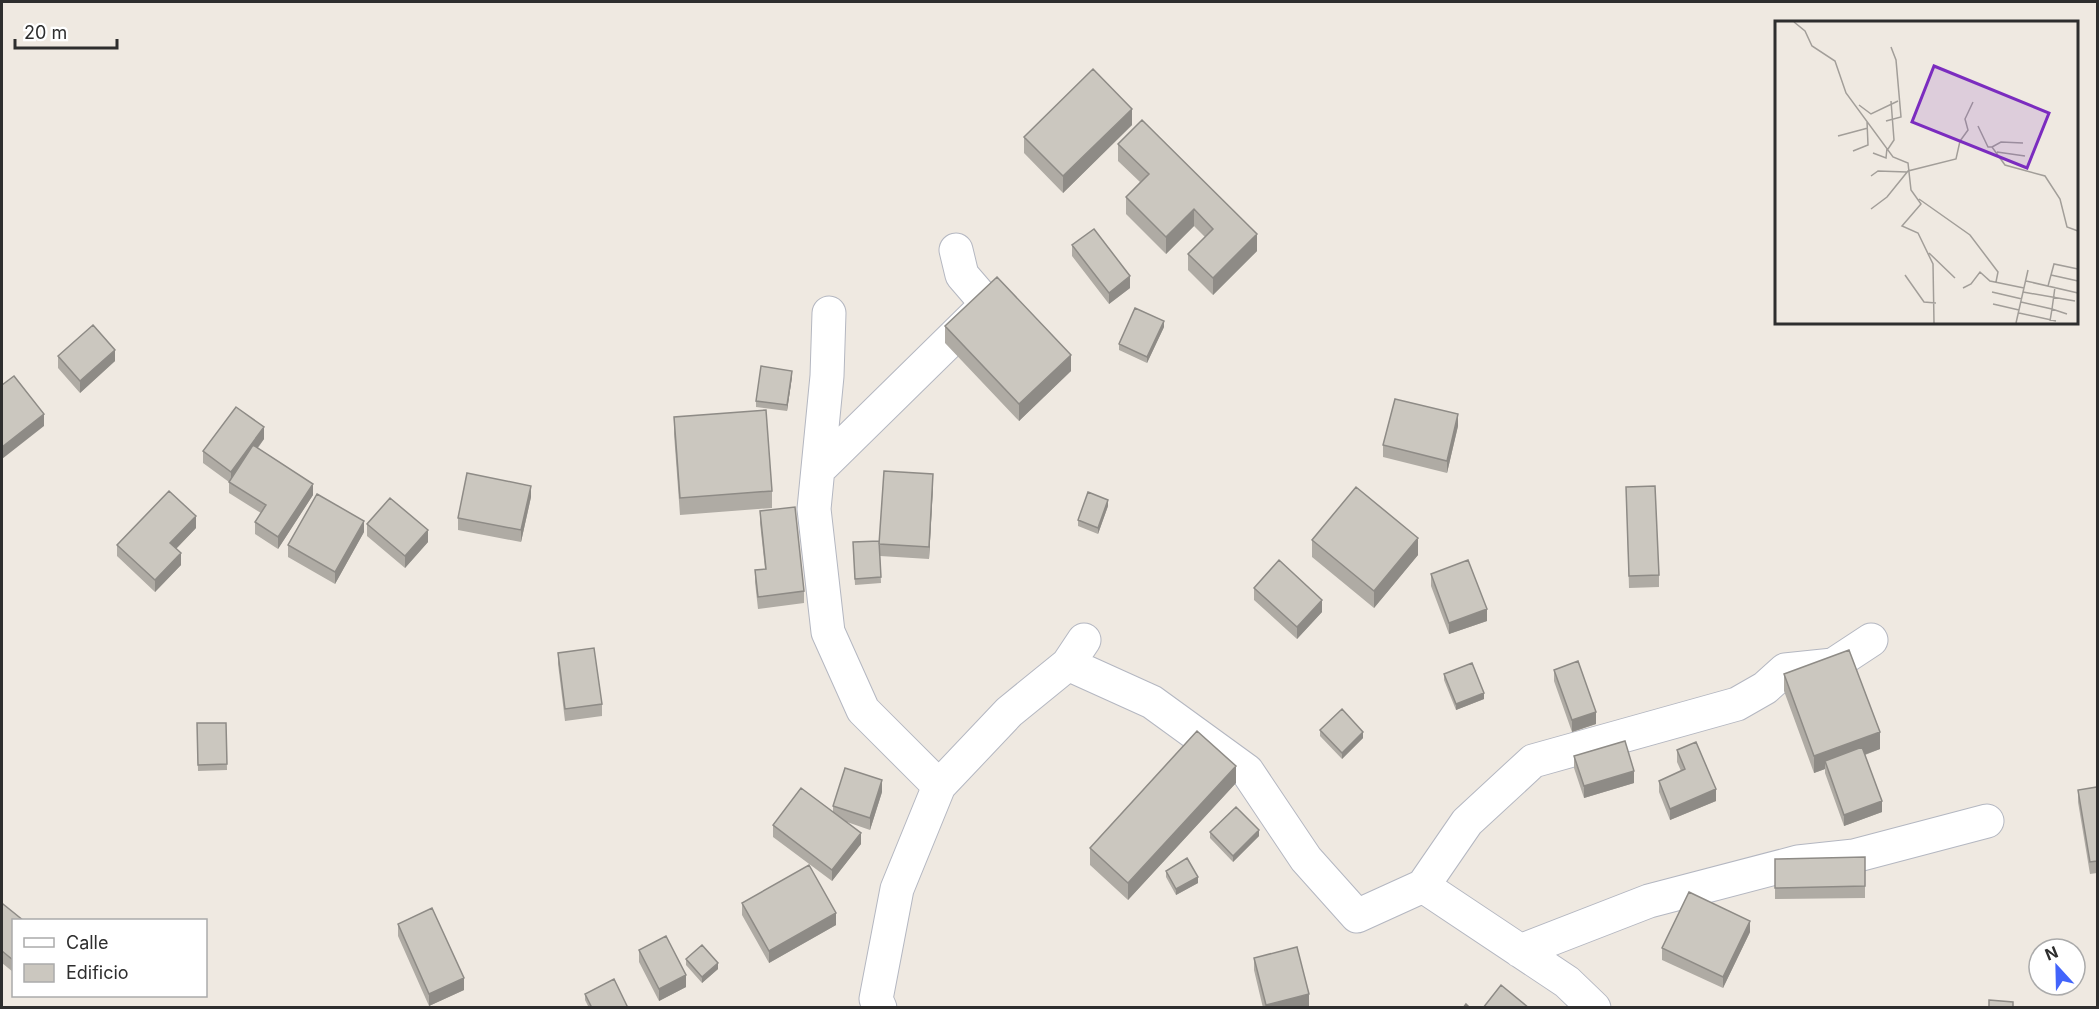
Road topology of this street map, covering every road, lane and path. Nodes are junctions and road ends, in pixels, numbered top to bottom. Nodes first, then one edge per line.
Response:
1 (956, 250) dead end
2 (829, 313) dead end
3 (818, 470) junction
4 (1871, 640) dead end
5 (939, 786) junction
6 (1987, 821) dead end
7 (1423, 886) junction
8 (1520, 951) junction
9 (880, 1008) edge
10 (1594, 1008) edge

1 - 3 street
2 - 3 street
3 - 5 street
4 - 7 street
5 - 7 street
5 - 9 street
6 - 8 street
7 - 8 street
8 - 10 street

